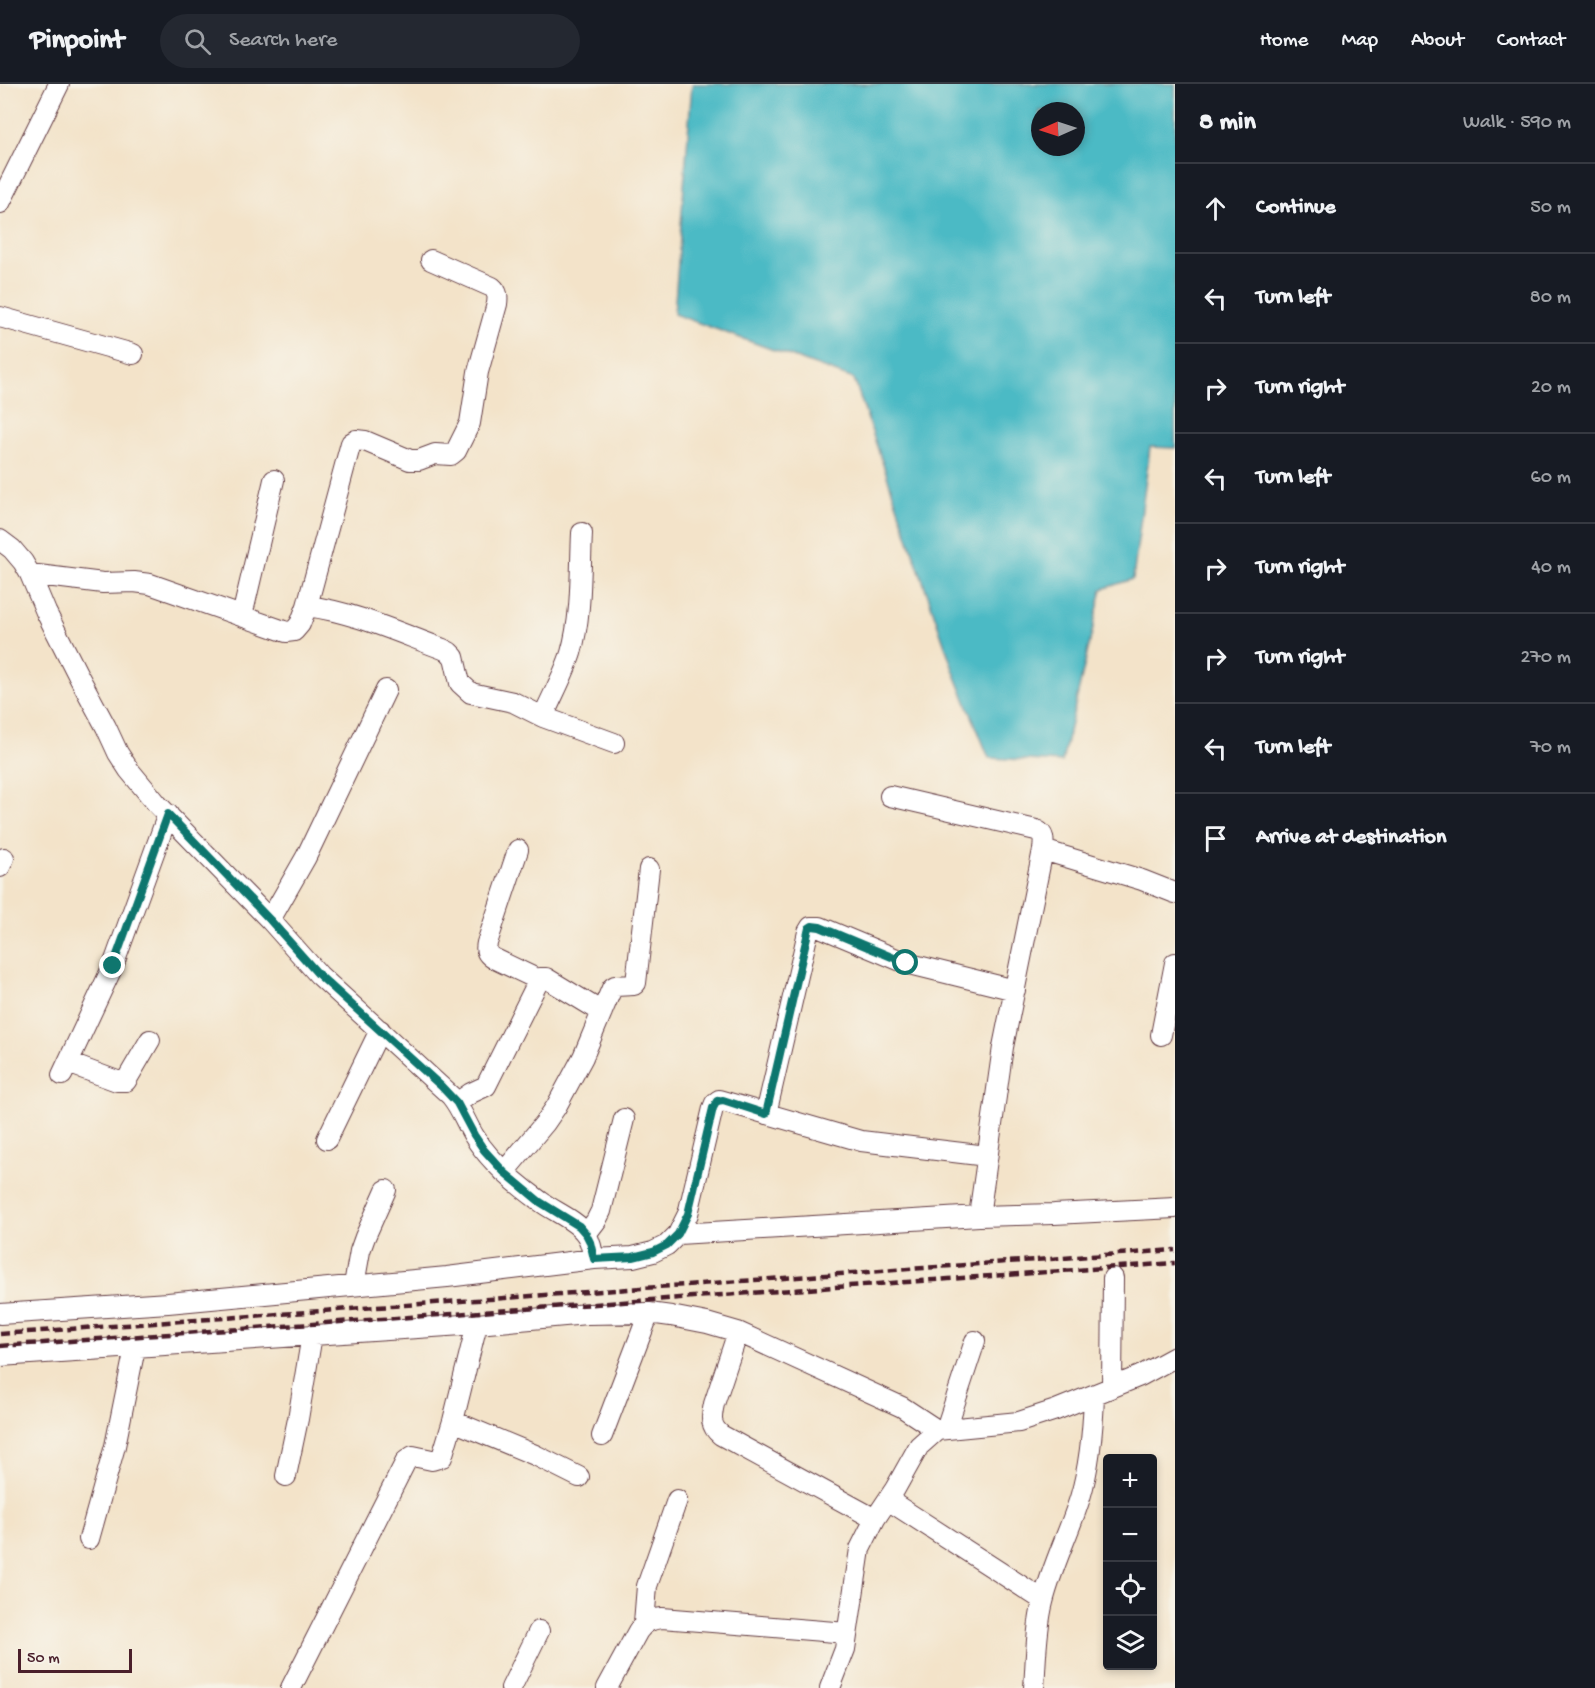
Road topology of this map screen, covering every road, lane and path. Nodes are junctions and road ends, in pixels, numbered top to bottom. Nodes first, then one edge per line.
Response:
1 (59, 84) edge
2 (0, 204) edge
3 (431, 260) dead end
4 (0, 317) edge
5 (134, 354) dead end
6 (274, 480) dead end
7 (582, 533) dead end
8 (0, 540) edge
9 (30, 574) junction
10 (307, 606) junction
11 (242, 616) junction
12 (386, 690) dead end
13 (543, 717) junction
14 (614, 742) dead end
15 (890, 796) dead end
16 (168, 814) junction
17 (518, 850) dead end
18 (1043, 850) junction
19 (649, 869) dead end
20 (1175, 893) edge
21 (270, 920) junction
22 (1175, 963) edge
23 (539, 980) junction
24 (1015, 990) junction
25 (602, 1012) junction
26 (380, 1030) junction
27 (1161, 1035) dead end
28 (150, 1040) dead end
29 (457, 1103) junction
30 (766, 1114) junction
31 (624, 1119) dead end
32 (327, 1139) dead end
33 (987, 1156) junction
34 (504, 1172) junction
35 (386, 1190) dead end
36 (1175, 1208) edge
37 (979, 1216) junction
38 (586, 1234) junction
39 (678, 1234) junction
40 (594, 1259) junction
41 (1113, 1278) dead end
42 (354, 1285) junction
43 (649, 1313) junction
44 (0, 1314) edge
45 (477, 1324) junction
46 (738, 1332) junction
47 (312, 1335) junction
48 (975, 1341) dead end
49 (135, 1348) junction
50 (0, 1356) edge
51 (1175, 1357) edge
52 (1103, 1391) junction
53 (453, 1421) junction
54 (941, 1429) junction
55 (602, 1437) dead end
56 (285, 1476) dead end
57 (579, 1478) dead end
58 (677, 1500) dead end
59 (888, 1500) junction
60 (875, 1519) junction
61 (89, 1539) dead end
62 (1043, 1600) junction
63 (644, 1623) junction
64 (539, 1631) dead end
65 (847, 1634) junction
66 (291, 1688) edge
67 (511, 1688) edge
68 (607, 1688) edge
69 (830, 1688) edge
70 (1034, 1688) edge

1 - 2 street
3 - 10 street
4 - 5 street
6 - 11 street
7 - 13 street
8 - 9 street
9 - 11 street
9 - 16 street
10 - 11 street
10 - 13 street
12 - 21 street
13 - 14 street
15 - 18 street
16 - 21 street
16 - 28 street
17 - 23 street
18 - 20 street
18 - 24 street
19 - 25 street
21 - 26 street
22 - 27 street
23 - 25 street
23 - 29 street
24 - 30 street
24 - 33 street
25 - 34 street
26 - 29 street
26 - 32 street
29 - 34 street
30 - 33 street
30 - 39 street
31 - 38 street
33 - 37 street
34 - 38 street
35 - 42 street
36 - 37 street
37 - 39 street
38 - 40 street
39 - 40 street
40 - 42 street
41 - 52 street
42 - 44 street
43 - 45 street
43 - 46 street
43 - 55 street
45 - 47 street
45 - 53 street
46 - 54 street
46 - 60 street
47 - 49 street
47 - 56 street
48 - 54 street
49 - 50 street
49 - 61 street
51 - 52 street
52 - 54 street
52 - 62 street
53 - 57 street
53 - 66 street
54 - 59 street
58 - 63 street
59 - 60 street
59 - 62 street
60 - 65 street
62 - 70 street
63 - 65 street
63 - 68 street
64 - 67 street
65 - 69 street

